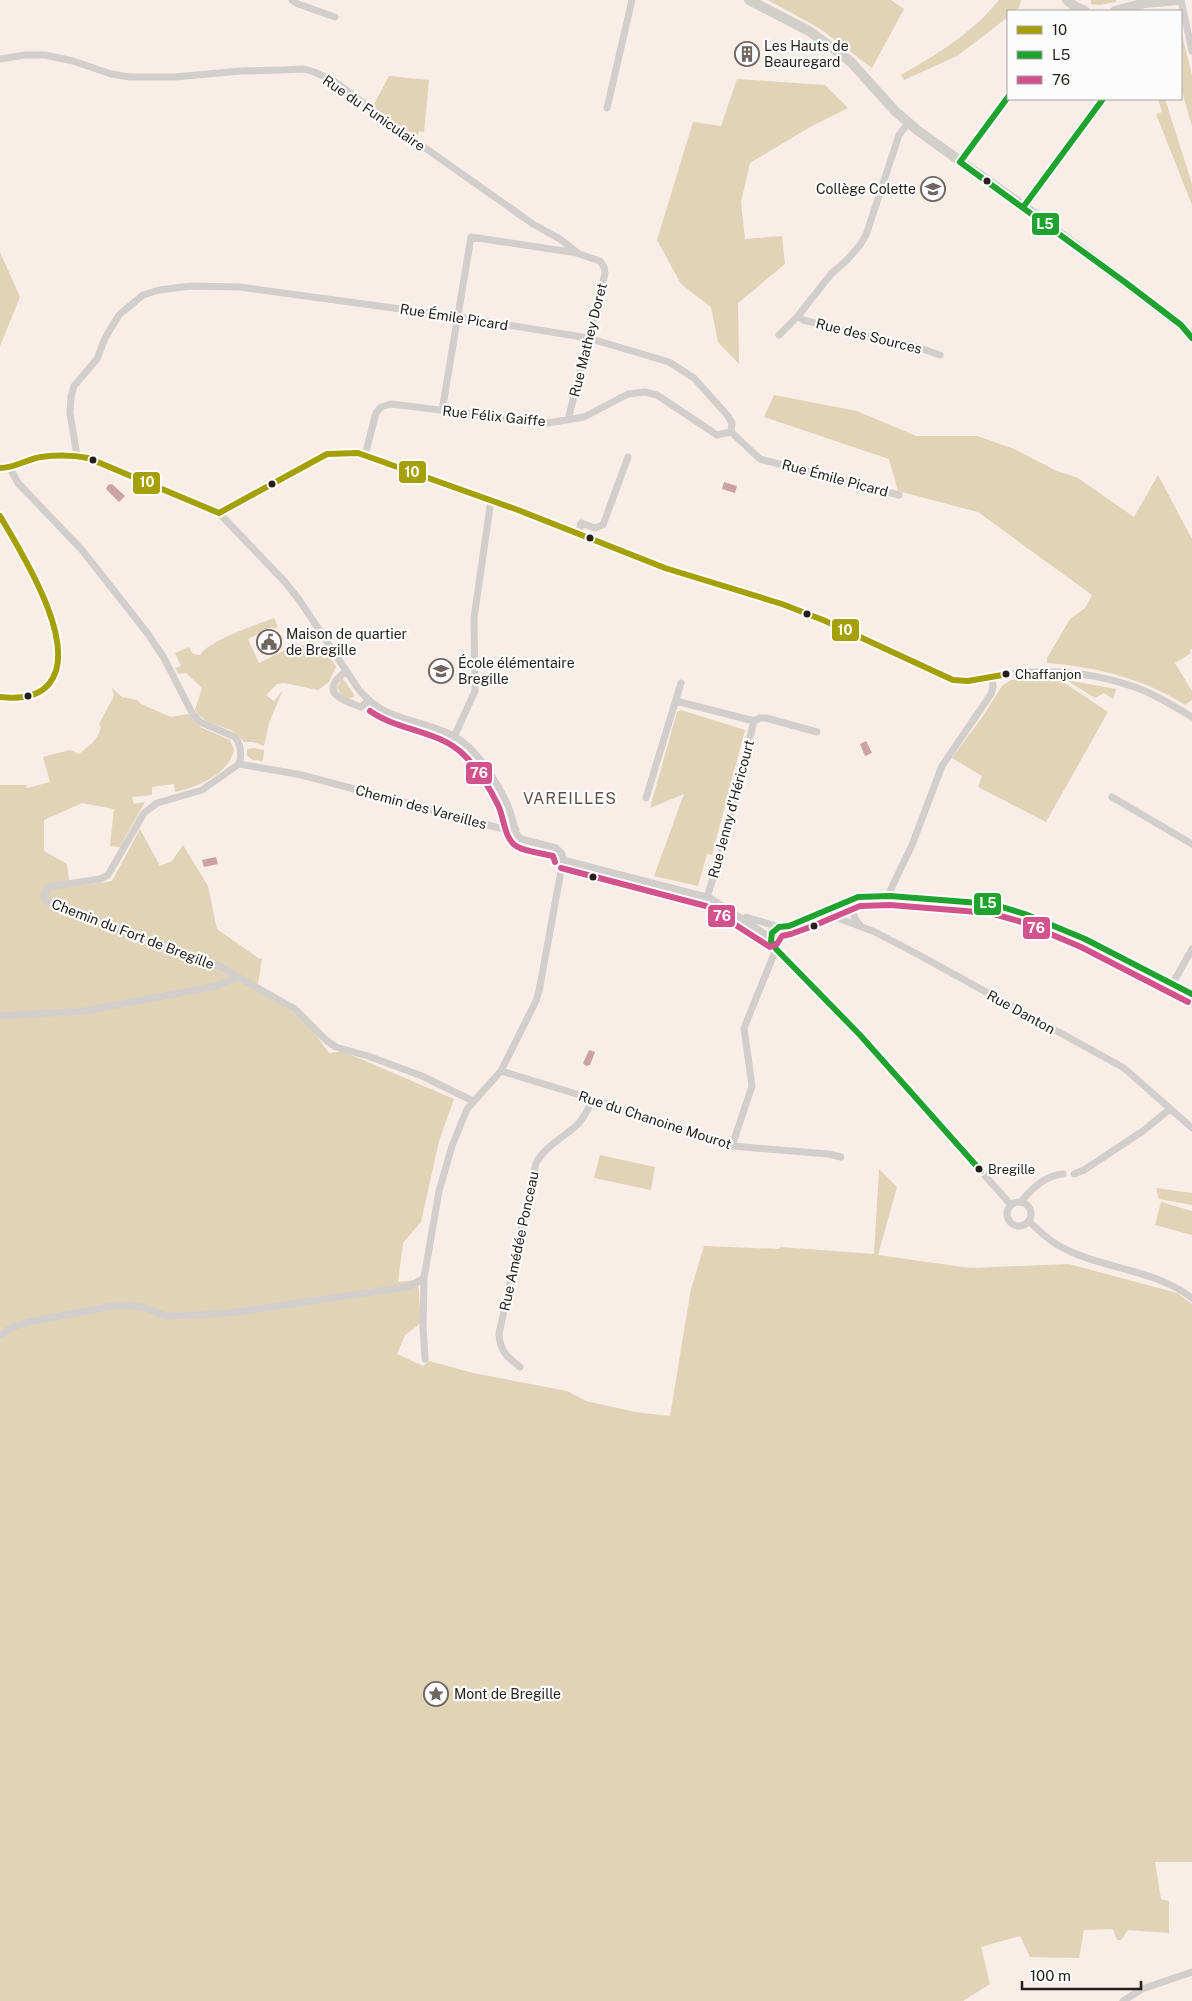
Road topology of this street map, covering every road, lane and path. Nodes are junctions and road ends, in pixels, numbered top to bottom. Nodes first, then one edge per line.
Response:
1 (292, 0) edge
2 (632, 0) edge
3 (749, 0) edge
4 (1180, 0) edge
5 (1119, 10) edge
6 (335, 17) dead end
7 (1192, 51) edge
8 (0, 59) edge
9 (1007, 98) edge
10 (1102, 100) edge
11 (607, 108) dead end
12 (908, 123) junction
13 (960, 162) junction
14 (1024, 206) junction
15 (579, 254) junction
16 (600, 261) joint
17 (798, 316) junction
18 (459, 317) junction
19 (779, 335) dead end
20 (588, 338) junction
21 (1192, 338) edge
22 (940, 355) dead end
23 (442, 411) junction
24 (568, 420) junction
25 (731, 432) junction
26 (77, 456) junction
27 (365, 456) junction
28 (628, 457) dead end
29 (0, 468) edge
30 (10, 468) junction
31 (899, 495) dead end
32 (491, 500) junction
33 (219, 513) junction
34 (0, 516) edge
35 (578, 534) junction
36 (346, 672) junction
37 (992, 677) junction
38 (681, 683) dead end
39 (0, 697) edge
40 (369, 700) junction
41 (676, 701) junction
42 (1192, 717) edge
43 (754, 721) junction
44 (817, 732) dead end
45 (454, 737) junction
46 (239, 764) junction
47 (646, 798) dead end
48 (1112, 798) dead end
49 (516, 830) junction
50 (1192, 844) edge
51 (563, 860) junction
52 (890, 896) junction
53 (707, 897) junction
54 (858, 897) junction
55 (826, 910) junction
56 (732, 911) junction
57 (779, 926) junction
58 (862, 927) junction
59 (772, 935) junction
60 (776, 949) junction
61 (1192, 949) edge
62 (238, 977) junction
63 (1172, 983) junction
64 (1192, 994) edge
65 (0, 1016) edge
66 (501, 1072) junction
67 (593, 1099) junction
68 (473, 1101) junction
69 (1170, 1109) junction
70 (1192, 1128) edge
71 (732, 1146) junction
72 (841, 1157) dead end
73 (1062, 1174) dead end
74 (1074, 1174) dead end
75 (1020, 1202) junction
76 (1011, 1205) junction
77 (1029, 1222) junction
78 (424, 1278) junction
79 (1192, 1298) edge
80 (0, 1335) edge
81 (425, 1359) dead end
82 (520, 1367) dead end
83 (1192, 1972) edge
84 (1123, 2001) edge

1 - 6 street
2 - 11 street
3 - 12 street
4 - 5 street
4 - 7 street
8 - 15 street, Rue du Funiculaire
9 - 13 street
10 - 14 street
12 - 13 street
12 - 17 street, Rue des Sources
13 - 14 street
14 - 21 street
15 - 16 street, Rue du Funiculaire
15 - 18 street
16 - 20 street, Rue Mathey Doret
17 - 19 street, Rue des Sources
17 - 22 street, Rue des Sources
18 - 20 street, Rue Émile Picard
18 - 23 street
18 - 26 street, Rue Émile Picard
20 - 24 street, Rue Mathey Doret
20 - 25 street, Rue Émile Picard
23 - 24 street, Rue Félix Gaiffe
23 - 27 street, Rue Félix Gaiffe
24 - 25 street, Rue Félix Gaiffe
25 - 31 street, Rue Émile Picard
26 - 30 street
26 - 33 street
27 - 32 street
27 - 33 street
28 - 35 street
29 - 30 street
30 - 46 street
32 - 35 street
32 - 45 street
33 - 36 street
34 - 39 street
35 - 37 street
36 - 40 street
36 - 40 street
37 - 42 street
37 - 52 street
38 - 41 street
40 - 45 street
41 - 43 street, Rue Jenny d'Héricourt
41 - 47 street
43 - 44 street, Rue Jenny d'Héricourt
43 - 53 street, Rue Jenny d'Héricourt
45 - 49 street
46 - 49 street, Chemin des Vareilles
46 - 62 street, Chemin du Fort de Bregille
48 - 50 street
49 - 51 street, Chemin des Vareilles
51 - 53 street, Chemin des Vareilles
51 - 66 street
52 - 54 street
52 - 63 street
53 - 56 street, Chemin des Vareilles
54 - 55 street
54 - 58 street
55 - 57 street
55 - 58 street, Rue Danton
56 - 57 street, Chemin des Vareilles
56 - 59 street, Chemin des Vareilles
57 - 59 street
58 - 69 street, Rue Danton
59 - 60 street
60 - 71 street
60 - 76 street
61 - 63 street
62 - 65 street, Chemin du Fort de Bregille
62 - 68 street
63 - 64 street
66 - 67 street, Rue du Chanoine Mourot
66 - 68 street
67 - 71 street, Rue du Chanoine Mourot
67 - 82 street, Rue Amédée Ponceau
68 - 78 street
69 - 70 street, Rue Danton
69 - 74 street
71 - 72 street, Rue du Chanoine Mourot
73 - 75 street
75 - 76 street
75 - 77 street
76 - 77 street
77 - 79 street
78 - 80 street
78 - 81 street
83 - 84 street

